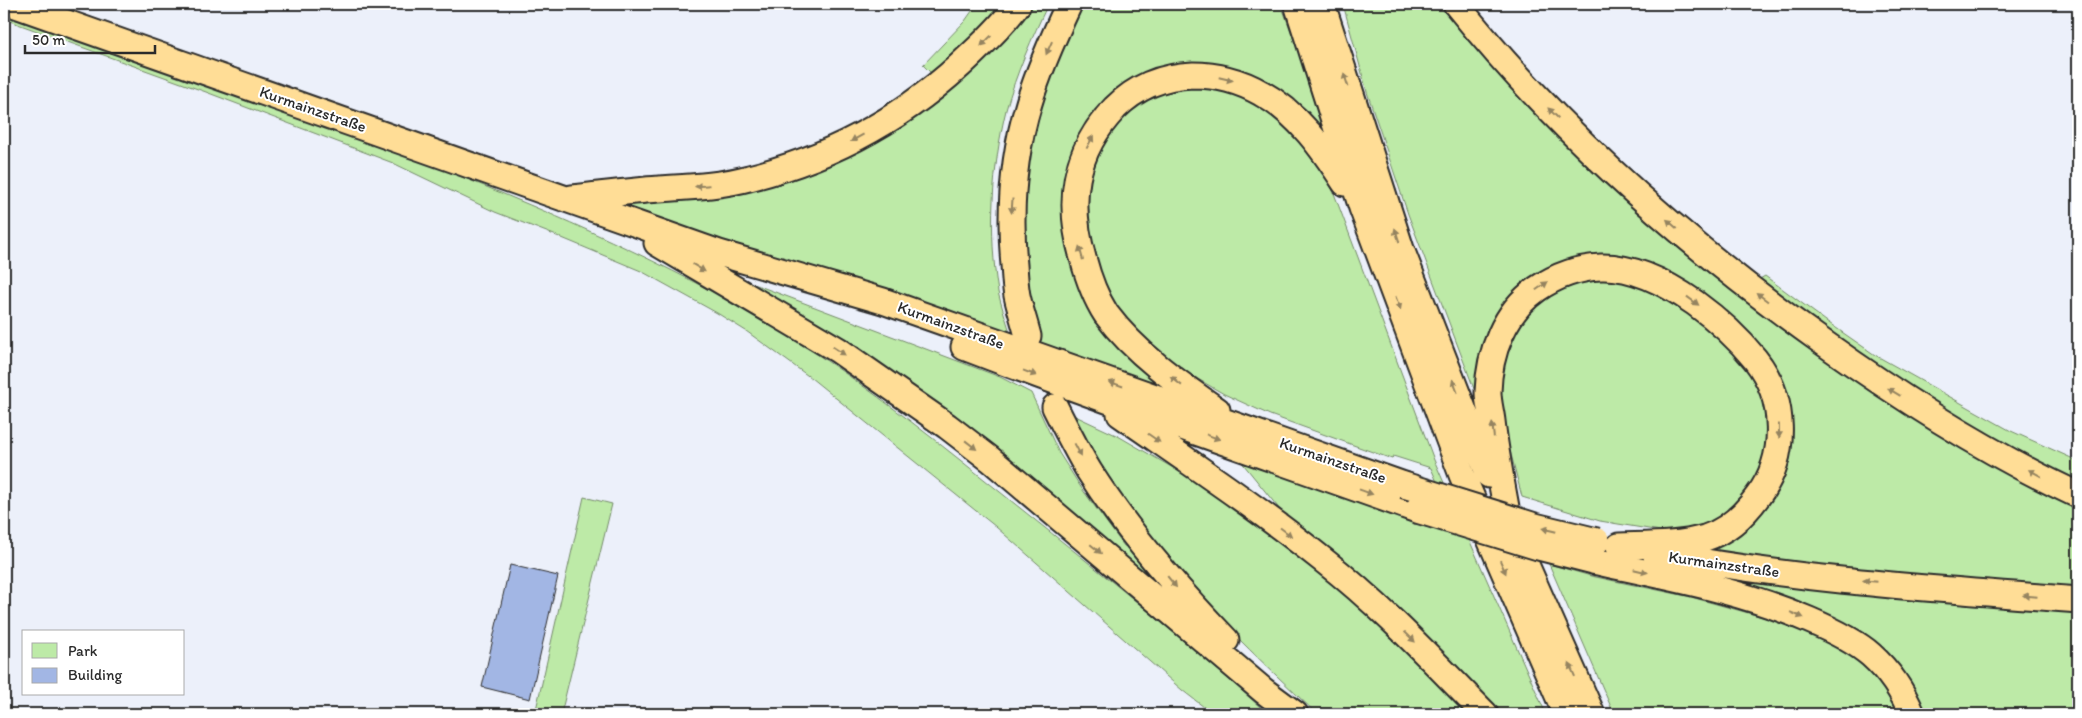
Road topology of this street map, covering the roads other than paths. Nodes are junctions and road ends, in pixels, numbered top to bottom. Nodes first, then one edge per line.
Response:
1 (12, 4) edge
2 (1018, 4) edge
3 (1069, 4) edge
4 (1297, 4) edge
5 (1322, 4) edge
6 (1456, 4) edge
7 (566, 198) junction
8 (1362, 208) junction
9 (612, 216) junction
10 (719, 253) junction
11 (1028, 336) dead end
12 (1100, 400) junction
13 (1055, 407) dead end
14 (1245, 429) junction
15 (2078, 495) edge
16 (1510, 530) junction
17 (1603, 550) junction
18 (2078, 600) edge
19 (1294, 714) edge
20 (1302, 714) edge
21 (1484, 714) edge
22 (1566, 714) edge
23 (1592, 714) edge
24 (1912, 714) edge

1 - 7 highway, Kurmainzstraße
2 -> 7 highway
3 -> 11 highway
4 - 8 highway
16 -> 5 highway
15 -> 6 highway
7 - 9 highway, Kurmainzstraße
14 -> 8 highway
8 -> 22 highway
9 - 10 highway, Kurmainzstraße
9 -> 19 highway, Kurmainzstraße
10 -> 12 highway
14 -> 10 highway, Kurmainzstraße
12 -> 17 highway, bridge
12 -> 21 highway
13 -> 20 highway
17 -> 14 highway, Kurmainzstraße, bridge
16 -> 17 highway
23 -> 16 highway
18 -> 17 highway, Kurmainzstraße
17 -> 24 highway

